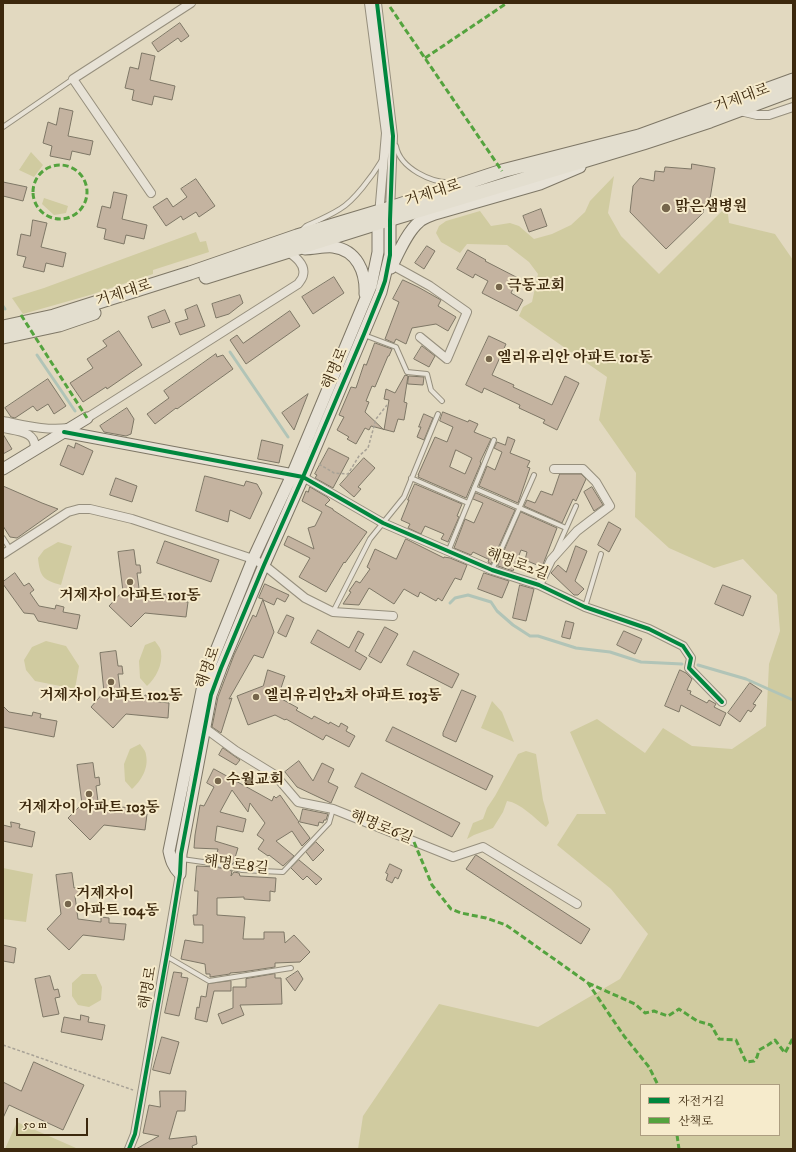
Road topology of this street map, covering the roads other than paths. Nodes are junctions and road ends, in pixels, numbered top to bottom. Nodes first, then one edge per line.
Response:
1 (191, 3) edge
2 (369, 3) edge
3 (376, 3) edge
4 (73, 79) junction
5 (793, 80) edge
6 (793, 90) edge
7 (793, 107) edge
8 (737, 111) junction
9 (3, 127) edge
10 (393, 136) junction
11 (384, 156) junction
12 (605, 156) junction
13 (483, 177) junction
14 (151, 193) dead end
15 (384, 215) junction
16 (296, 236) junction
17 (287, 251) junction
18 (392, 265) junction
19 (385, 281) junction
20 (365, 302) junction
21 (3, 328) edge
22 (364, 334) junction
23 (3, 337) edge
24 (420, 337) dead end
25 (442, 401) dead end
26 (438, 414) dead end
27 (87, 418) joint
28 (3, 421) edge
29 (3, 428) edge
30 (67, 430) junction
31 (494, 440) dead end
32 (34, 451) junction
33 (3, 469) edge
34 (554, 469) dead end
35 (292, 475) junction
36 (534, 475) dead end
37 (303, 477) junction
38 (411, 478) junction
39 (474, 488) junction
40 (468, 503) junction
41 (576, 506) dead end
42 (519, 508) junction
43 (382, 523) junction
44 (566, 528) junction
45 (3, 538) edge
46 (7, 552) edge
47 (448, 552) junction
48 (600, 554) dead end
49 (253, 559) junction
50 (552, 560) junction
51 (264, 566) junction
52 (492, 570) junction
53 (539, 585) junction
54 (585, 607) junction
55 (332, 612) junction
56 (393, 616) dead end
57 (722, 702) dead end
58 (195, 720) junction
59 (205, 728) junction
60 (333, 809) junction
61 (181, 859) junction
62 (180, 874) junction
63 (577, 904) dead end
64 (166, 956) junction
65 (291, 968) dead end
66 (129, 1149) edge

1 - 4 street
2 - 11 street
3 - 10 street
4 - 9 lane
4 - 14 street
5 - 13 main road, 거제대로
6 - 8 main road, 거제대로
7 - 8 street
8 - 12 main road, 거제대로
10 - 13 lane
10 - 15 street
11 - 15 street
11 - 16 lane
12 - 15 main road, 거제대로
12 - 18 street
13 - 15 main road, 거제대로
15 - 16 main road, 거제대로
15 - 17 main road, 거제대로
15 - 19 street, 해명로
15 - 20 street, 해명로
16 - 21 main road, 거제대로
17 - 20 street
17 - 23 main road, 거제대로
17 - 27 street
18 - 19 street
18 - 24 street
19 - 22 street, 해명로
20 - 35 street, 해명로
22 - 25 lane
22 - 37 street, 해명로
26 - 38 lane
27 - 30 street
28 - 30 street
29 - 32 street
30 - 32 street
30 - 35 street
31 - 39 lane
32 - 33 street
34 - 50 street
35 - 37 street
35 - 49 street, 해명로
36 - 42 lane
37 - 43 street, 해명로2길
37 - 51 street, 해명로
38 - 40 lane
38 - 43 lane
39 - 40 lane
39 - 42 lane
40 - 47 lane
41 - 44 lane
42 - 44 lane
42 - 52 lane
43 - 47 street, 해명로2길
43 - 55 lane
44 - 50 lane
45 - 46 lane
46 - 49 street
47 - 52 street, 해명로2길
48 - 54 lane
49 - 51 street
49 - 58 street, 해명로
50 - 53 street
51 - 55 street
51 - 59 street, 해명로
52 - 53 street, 해명로2길
53 - 54 street, 해명로2길
54 - 57 street, 해명로2길
55 - 56 street
58 - 59 street, 해명로6길
58 - 62 street, 해명로
59 - 60 street, 해명로6길
59 - 61 street, 해명로
60 - 61 lane, 해명로8길
60 - 63 street, 해명로6길
61 - 62 street, 해명로
62 - 64 street, 해명로
64 - 65 lane
64 - 66 street, 해명로

